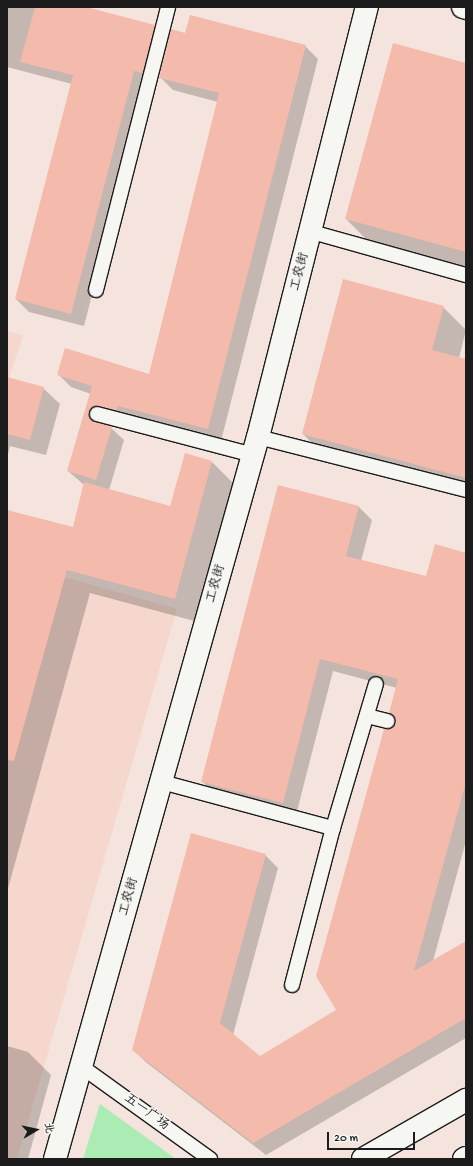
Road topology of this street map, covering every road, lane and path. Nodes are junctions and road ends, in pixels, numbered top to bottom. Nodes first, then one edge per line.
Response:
1 (168, 7) edge
2 (367, 7) edge
3 (312, 232) junction
4 (466, 275) edge
5 (96, 290) dead end
6 (97, 414) dead end
7 (255, 446) junction
8 (466, 490) edge
9 (376, 684) dead end
10 (366, 716) junction
11 (386, 721) dead end
12 (162, 782) junction
13 (333, 828) junction
14 (292, 985) dead end
15 (82, 1067) junction
16 (466, 1100) edge
17 (55, 1159) edge
18 (210, 1159) edge
19 (364, 1159) edge

1 - 5 lane
2 - 3 street, 工农街
3 - 4 lane
3 - 7 street, 工农街
6 - 7 lane
7 - 8 lane
7 - 12 street, 工农街
9 - 10 lane
10 - 11 lane
10 - 13 lane
12 - 13 lane
12 - 15 street, 工农街
13 - 14 lane
15 - 17 street, 工农街
15 - 18 lane, 五一广场
16 - 19 street

